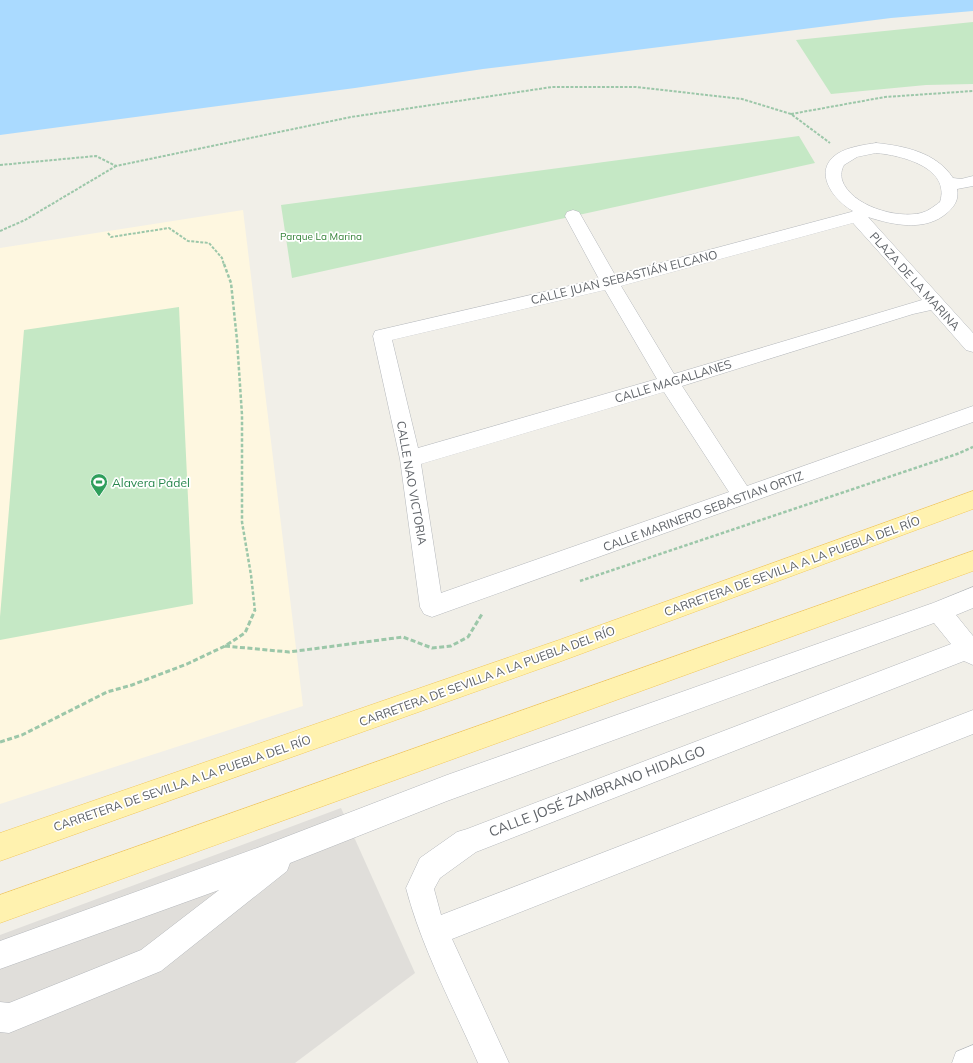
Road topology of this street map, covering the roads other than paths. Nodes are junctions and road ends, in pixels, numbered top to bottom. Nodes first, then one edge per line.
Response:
1 (964, 186) edge
2 (860, 213) junction
3 (573, 216) dead end
4 (609, 283) junction
5 (936, 303) junction
6 (382, 336) joint
7 (973, 346) edge
8 (669, 383) junction
9 (973, 414) edge
10 (410, 459) junction
11 (744, 497) junction
12 (973, 500) edge
13 (973, 561) edge
14 (973, 597) edge
15 (432, 608) joint
16 (939, 612) junction
17 (972, 650) edge
18 (973, 722) edge
19 (0, 847) edge
20 (294, 848) junction
21 (0, 910) edge
22 (434, 932) junction
23 (0, 955) edge
24 (0, 1017) edge
25 (973, 1060) edge
26 (494, 1063) edge
27 (967, 1063) edge

1 - 2 street
1 - 2 street
2 - 4 street, CALLE JUAN SEBASTIÁN ELCANO
2 - 5 street, PLAZA DE LA MARINA
3 - 4 street
4 - 6 street, CALLE JUAN SEBASTIÁN ELCANO
4 - 8 street
5 - 7 street, PLAZA DE LA MARINA
5 - 8 street, CALLE MAGALLANES
6 - 10 street, CALLE NAO VICTORIA
8 - 10 street, CALLE MAGALLANES
8 - 11 street
9 - 11 street, CALLE MARINERO SEBASTIAN ORTIZ
10 - 15 street, CALLE NAO VICTORIA
11 - 15 street, CALLE MARINERO SEBASTIAN ORTIZ
12 - 19 main road, CARRETERA DE SEVILLA A LA PUEBLA DEL RÍO
13 - 21 main road
14 - 16 street
16 - 17 street
16 - 20 street
17 - 22 street, CALLE JOSÉ ZAMBRANO HIDALGO
18 - 22 street
20 - 23 street
20 - 24 street
22 - 26 street, CALLE JOSÉ ZAMBRANO HIDALGO
25 - 27 street

